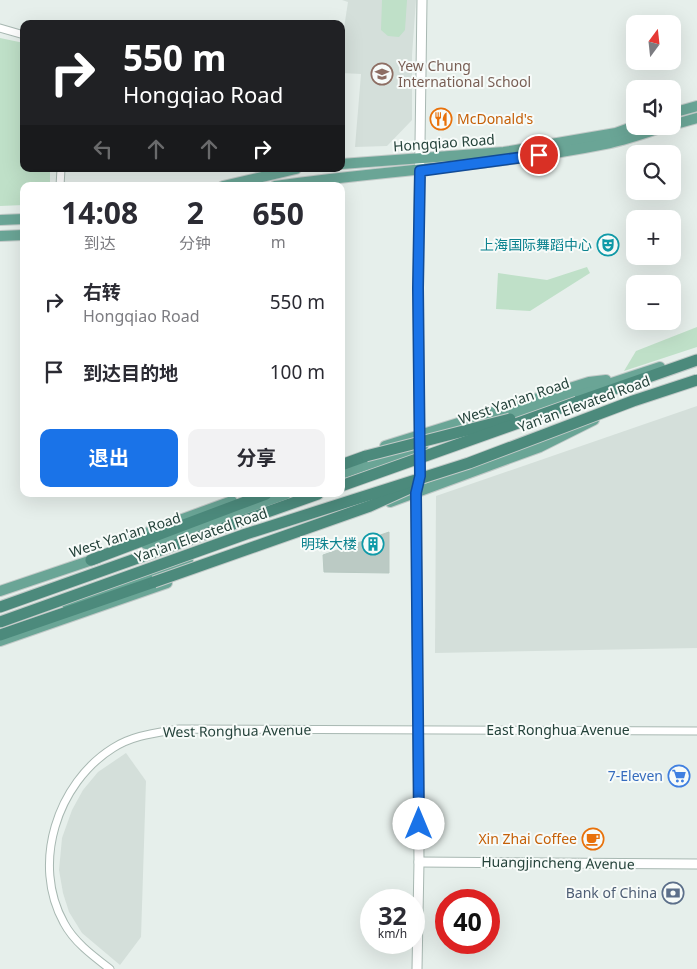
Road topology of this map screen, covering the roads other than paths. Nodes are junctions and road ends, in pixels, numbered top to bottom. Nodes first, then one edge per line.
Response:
1 (422, 0) edge
2 (0, 28) edge
3 (20, 33) edge
4 (697, 106) edge
5 (681, 110) edge
6 (697, 118) edge
7 (681, 122) edge
8 (626, 129) edge
9 (636, 135) edge
10 (419, 158) junction
11 (345, 164) edge
12 (420, 171) junction
13 (283, 172) edge
14 (240, 182) edge
15 (304, 182) edge
16 (20, 219) edge
17 (0, 220) edge
18 (20, 235) edge
19 (0, 236) edge
20 (697, 355) edge
21 (697, 360) edge
22 (634, 376) junction
23 (697, 381) edge
24 (577, 402) junction
25 (622, 406) junction
26 (420, 434) junction
27 (420, 447) junction
28 (345, 462) edge
29 (345, 463) edge
30 (469, 463) junction
31 (345, 473) edge
32 (420, 476) junction
33 (345, 485) edge
34 (416, 493) junction
35 (243, 497) edge
36 (258, 497) edge
37 (278, 497) edge
38 (310, 497) edge
39 (91, 560) junction
40 (0, 591) edge
41 (0, 607) edge
42 (0, 622) edge
43 (0, 627) edge
44 (0, 635) edge
45 (0, 641) edge
46 (418, 729) junction
47 (697, 731) edge
48 (419, 862) junction
49 (697, 864) edge
50 (110, 969) edge
51 (417, 969) edge

1 - 10 street
2 - 3 street
4 - 5 main road
6 - 7 main road
8 - 10 main road, Hongqiao Road
9 - 12 main road, Hongqiao Road
10 - 11 main road, Hongqiao Road
10 - 12 street
12 - 15 main road, Hongqiao Road
12 - 26 street
13 - 14 main road
16 - 17 main road
18 - 19 main road
20 - 22 main road, West Yan'an Road
21 - 24 highway, Yan'an Elevated Road
22 - 26 main road
22 - 27 main road, West Yan'an Road
23 - 25 main road
23 - 30 highway, Yan'an Elevated Road, bridge
24 - 29 highway, bridge
24 - 33 highway, Yan'an Elevated Road, bridge
25 - 32 main road
25 - 34 main road
26 - 27 street
26 - 28 main road
27 - 31 main road, West Yan'an Road
27 - 32 street
30 - 42 highway, Yan'an Elevated Road, bridge
30 - 44 highway, bridge
32 - 34 street
32 - 43 main road
34 - 45 main road
34 - 46 street
35 - 39 main road
36 - 39 highway
37 - 39 main road, West Yan'an Road
38 - 41 highway, Yan'an Elevated Road
39 - 40 main road, West Yan'an Road
46 - 47 street, East Ronghua Avenue
46 - 48 street
46 - 50 street, West Ronghua Avenue
48 - 49 street, Huangjincheng Avenue
48 - 51 street

